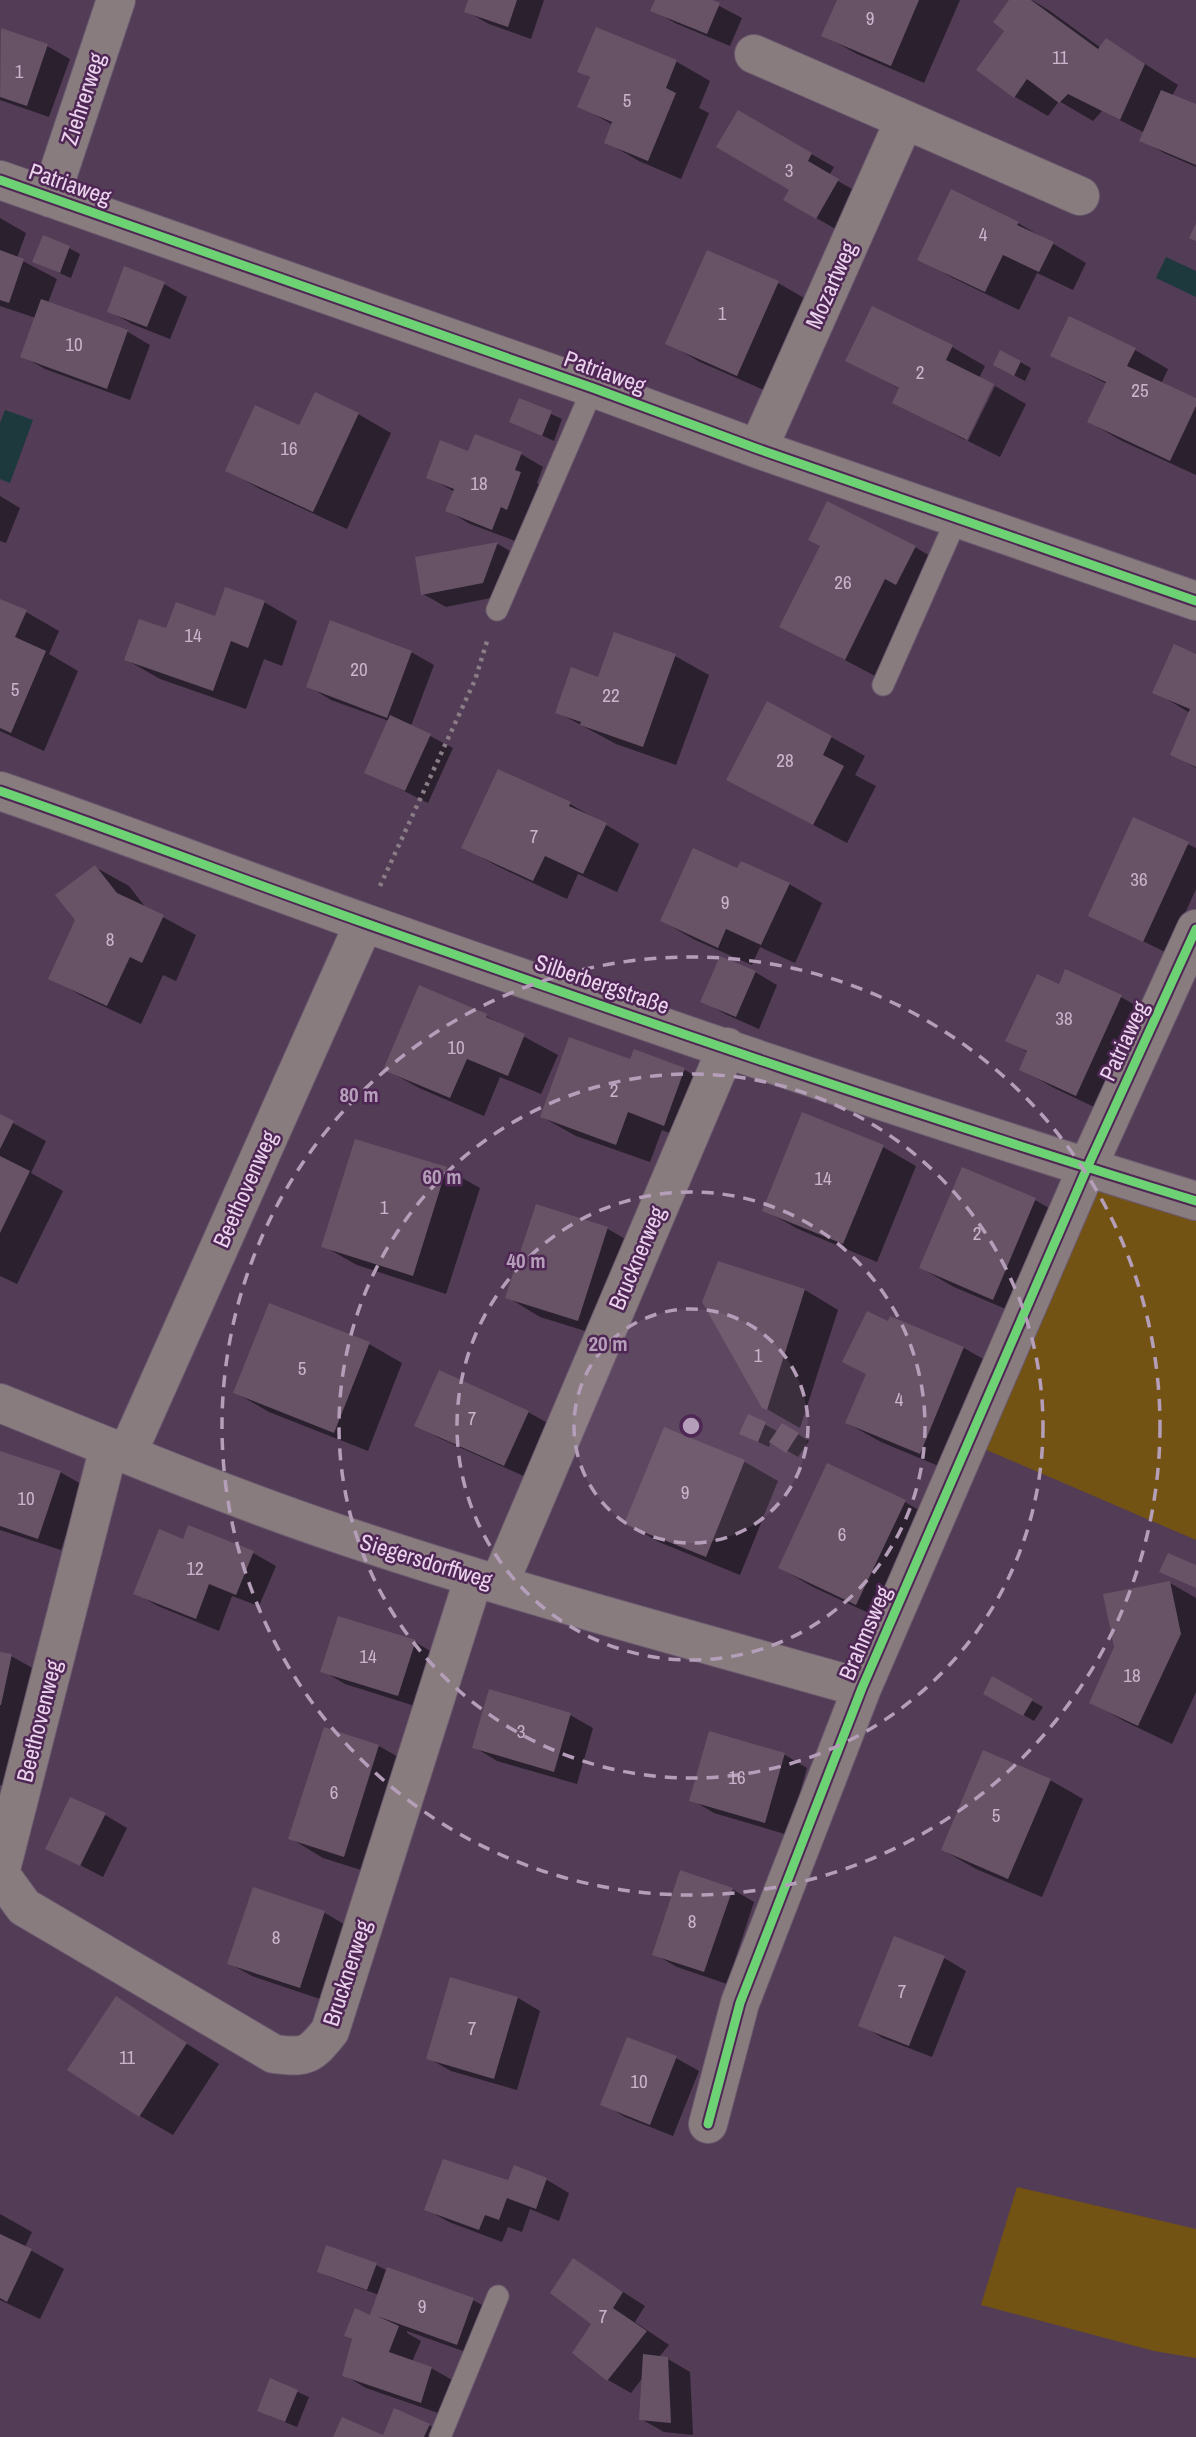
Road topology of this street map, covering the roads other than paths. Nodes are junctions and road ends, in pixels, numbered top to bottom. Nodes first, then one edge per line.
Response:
1 (116, 0) edge
2 (754, 54) dead end
3 (904, 121) junction
4 (0, 180) edge
5 (1080, 196) dead end
6 (50, 198) junction
7 (593, 388) junction
8 (758, 449) junction
9 (957, 518) junction
10 (1196, 601) edge
11 (497, 610) road end
12 (883, 685) dead end
13 (4, 802) edge
14 (364, 923) junction
15 (1196, 929) edge
16 (727, 1047) junction
17 (1087, 1168) junction
18 (1196, 1201) edge
19 (0, 1403) edge
20 (118, 1451) junction
21 (486, 1581) junction
22 (862, 1688) junction
23 (0, 1874) edge
24 (708, 2124) dead end
25 (498, 2296) dead end
26 (440, 2437) edge

1 - 6 street, Ziehrerweg
2 - 3 street
3 - 5 street
3 - 8 street, Mozartweg
4 - 6 street, Patriaweg
6 - 7 street, Patriaweg
7 - 8 street, Patriaweg
7 - 11 lane
8 - 9 street, Patriaweg
9 - 10 street, Patriaweg
9 - 12 lane
13 - 14 street, Silberbergstraße
14 - 16 street, Silberbergstraße
14 - 20 street, Beethovenweg
15 - 17 street, Patriaweg
16 - 17 street, Silberbergstraße
16 - 21 street, Brucknerweg
17 - 18 street, Silberbergstraße
17 - 22 street, Brahmsweg
19 - 20 street, Siegersdorffweg
20 - 21 street, Siegersdorffweg
20 - 23 street, Beethovenweg
21 - 22 street, Siegersdorffweg
21 - 23 street, Brucknerweg
22 - 24 street, Brahmsweg
25 - 26 lane

